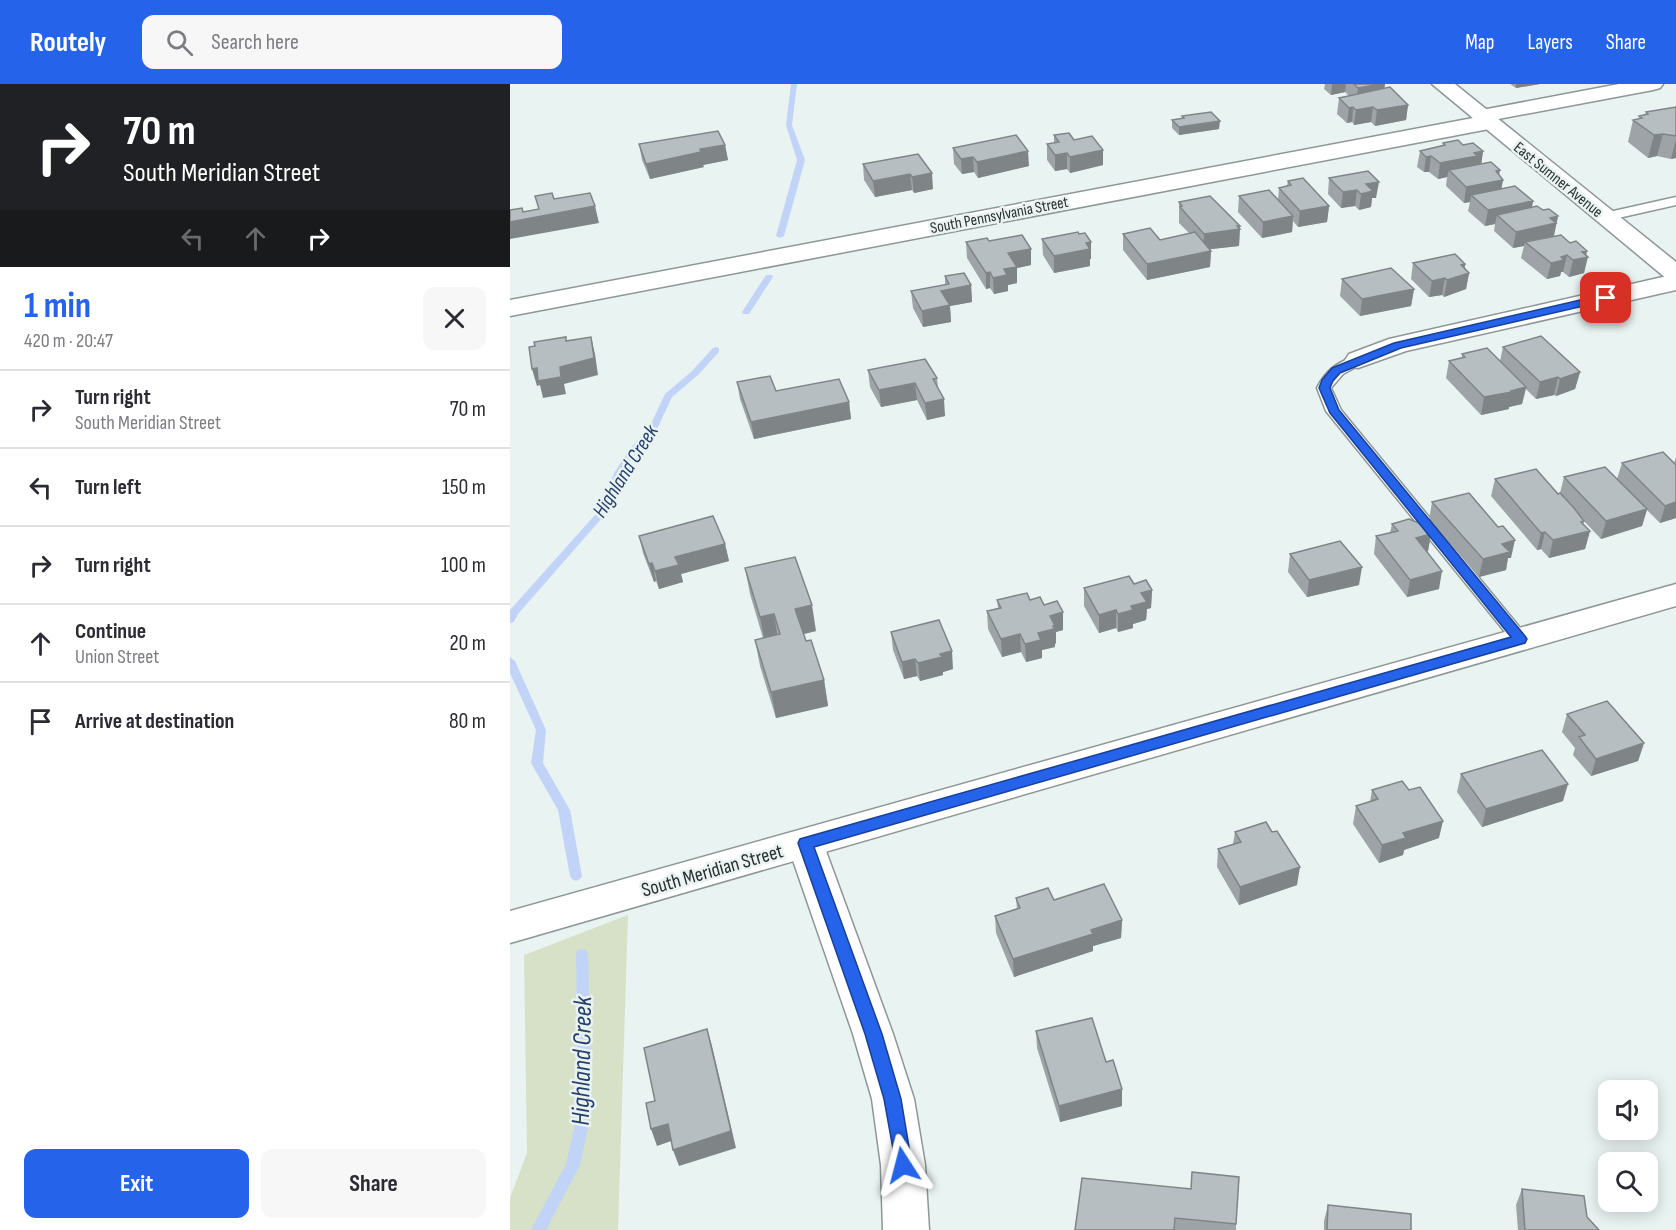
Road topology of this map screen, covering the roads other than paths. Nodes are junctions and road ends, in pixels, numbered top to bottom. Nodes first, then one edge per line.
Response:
1 (1442, 84) edge
2 (1653, 84) edge
3 (1485, 119) junction
4 (1676, 201) edge
5 (1605, 217) junction
6 (1676, 274) edge
7 (1676, 282) edge
8 (510, 308) edge
9 (1358, 360) joint
10 (1676, 595) edge
11 (1520, 639) junction
12 (805, 843) junction
13 (510, 927) edge
14 (906, 1230) edge

1 - 3 street, East Sumner Avenue
2 - 3 street, South Pennsylvania Street
3 - 5 street, East Sumner Avenue
3 - 8 street, South Pennsylvania Street
4 - 5 lane
5 - 6 street, East Sumner Avenue
7 - 9 street
9 - 11 lane
10 - 11 street, South Meridian Street
11 - 12 street, South Meridian Street
12 - 13 street, South Meridian Street
12 - 14 street

